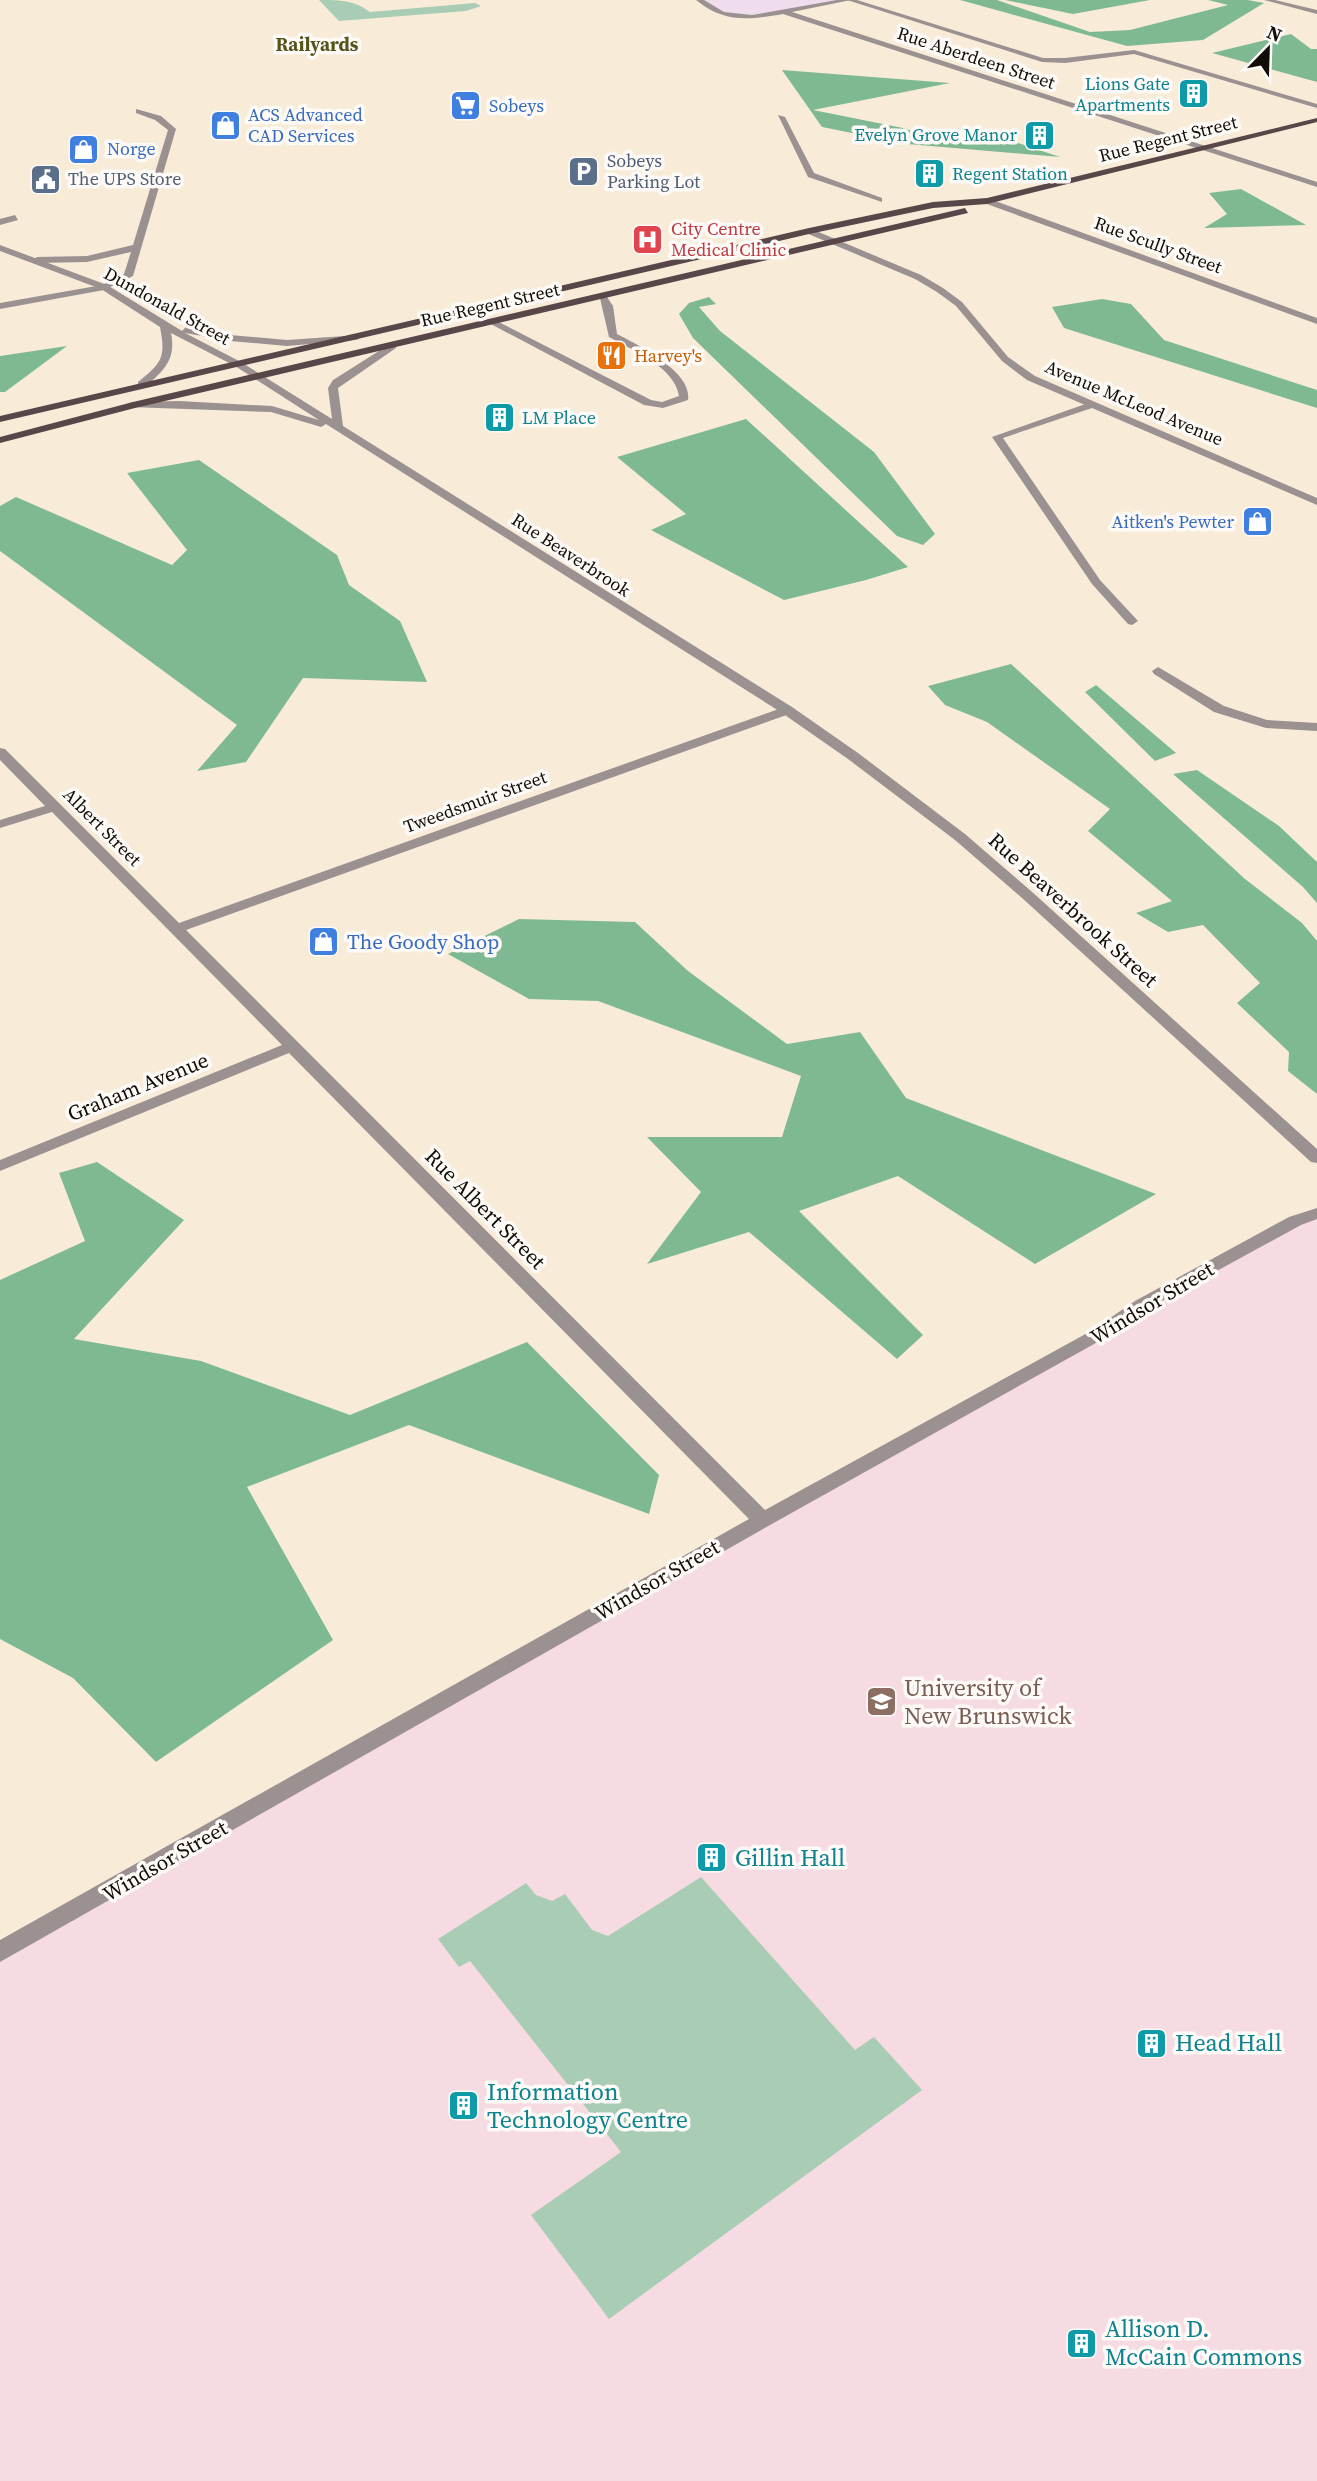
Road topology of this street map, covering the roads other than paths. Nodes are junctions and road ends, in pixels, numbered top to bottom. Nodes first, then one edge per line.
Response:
1 (699, 0) edge
2 (849, 0) edge
3 (1267, 0) edge
4 (785, 12) junction
5 (1317, 12) edge
6 (1317, 106) edge
7 (139, 111) dead end
8 (781, 117) dead end
9 (1317, 120) edge
10 (1202, 148) junction
11 (1317, 185) edge
12 (879, 200) dead end
13 (987, 201) junction
14 (15, 218) dead end
15 (0, 222) edge
16 (809, 231) junction
17 (834, 242) junction
18 (136, 247) junction
19 (0, 248) edge
20 (37, 260) junction
21 (104, 287) junction
22 (602, 296) junction
23 (0, 306) edge
24 (1317, 321) edge
25 (492, 322) junction
26 (165, 326) junction
27 (364, 336) junction
28 (393, 346) junction
29 (238, 364) junction
30 (259, 377) junction
31 (142, 384) junction
32 (133, 405) junction
33 (1091, 405) junction
34 (0, 419) edge
35 (338, 428) junction
36 (0, 440) edge
37 (1317, 502) edge
38 (1132, 621) dead end
39 (1158, 671) dead end
40 (787, 710) junction
41 (1317, 727) edge
42 (0, 752) edge
43 (55, 807) junction
44 (0, 824) edge
45 (176, 929) junction
46 (292, 1046) junction
47 (1317, 1157) edge
48 (0, 1166) edge
49 (1317, 1213) edge
50 (763, 1520) junction
51 (0, 1952) edge

1 - 4 street
2 - 4 street
2 - 6 street
3 - 5 street
4 - 10 street, Rue Aberdeen Street
7 - 18 street
8 - 12 street
9 - 10 main road, Rue Regent Street
10 - 11 street, Rue Aberdeen Street
10 - 13 main road, Rue Regent Street
13 - 16 main road, Rue Regent Street
13 - 17 main road, Rue Regent Street
13 - 24 street, Rue Scully Street
14 - 15 street
16 - 17 street, Avenue McLeod Avenue
16 - 27 main road, Rue Regent Street
17 - 22 main road, Rue Regent Street
17 - 33 street, Avenue McLeod Avenue
18 - 20 street
18 - 21 street
19 - 20 street, Dundonald Street
20 - 21 street, Dundonald Street
21 - 23 street
21 - 26 street, Dundonald Street
22 - 25 main road, Rue Regent Street
22 - 25 street
25 - 28 main road, Rue Regent Street
26 - 27 street
26 - 29 street, Dundonald Street
26 - 31 street
27 - 29 main road, Rue Regent Street
28 - 30 main road, Rue Regent Street
28 - 35 street
29 - 30 street, Dundonald Street
29 - 31 main road, Rue Regent Street
30 - 32 main road, Rue Regent Street
30 - 35 street, Rue Beaverbrook
31 - 34 main road, Rue Regent Street
32 - 35 street
32 - 36 main road, Rue Regent Street
33 - 37 street, Avenue McLeod Avenue
33 - 38 street
35 - 40 street, Rue Beaverbrook
39 - 41 street
40 - 45 street, Tweedsmuir Street
40 - 47 street, Rue Beaverbrook Street
42 - 43 street, Albert Street
43 - 44 street
43 - 45 street, Albert Street
45 - 46 street, Rue Albert Street
46 - 48 street, Graham Avenue
46 - 50 street, Rue Albert Street
49 - 50 street, Windsor Street
50 - 51 street, Windsor Street

